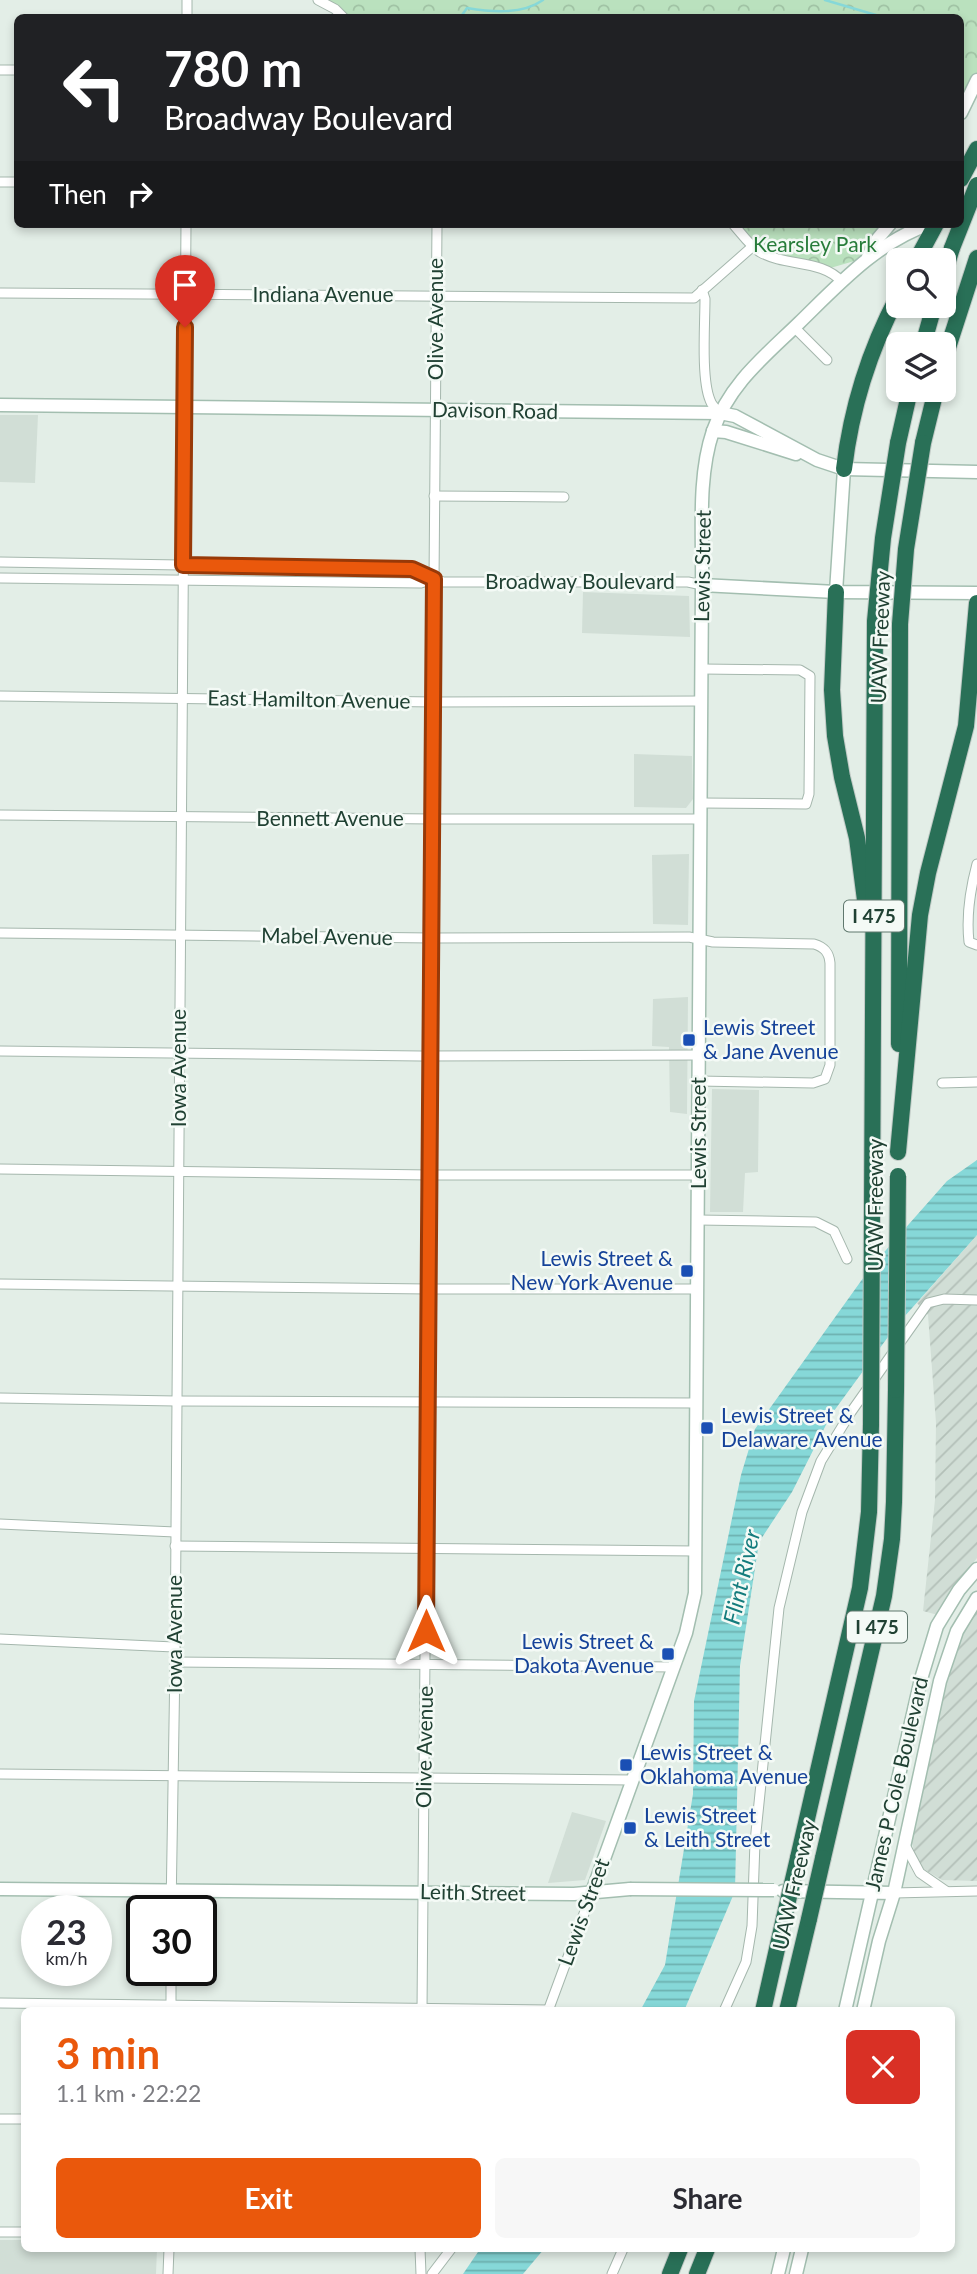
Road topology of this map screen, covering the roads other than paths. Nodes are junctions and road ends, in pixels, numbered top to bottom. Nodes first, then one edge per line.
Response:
1 (318, 0) edge
2 (340, 14) edge
3 (977, 80) edge
4 (964, 108) edge
5 (977, 149) edge
6 (964, 173) edge
7 (977, 185) edge
8 (964, 218) edge
9 (186, 228) edge
10 (437, 228) edge
11 (736, 228) edge
12 (887, 228) edge
13 (921, 228) edge
14 (934, 228) edge
15 (960, 228) edge
16 (752, 247) junction
17 (923, 248) edge
18 (952, 248) edge
19 (868, 257) junction
20 (977, 258) edge
21 (842, 282) junction
22 (702, 290) junction
23 (0, 293) edge
24 (185, 294) junction
25 (436, 296) junction
26 (889, 318) edge
27 (795, 328) junction
28 (953, 332) edge
29 (827, 360) dead end
30 (907, 402) edge
31 (933, 402) edge
32 (0, 405) edge
33 (184, 407) junction
34 (436, 411) junction
35 (720, 413) junction
36 (713, 431) junction
37 (817, 460) junction
38 (844, 470) junction
39 (977, 472) edge
40 (434, 496) junction
41 (564, 497) dead end
42 (0, 562) edge
43 (183, 565) junction
44 (310, 566) junction
45 (0, 578) edge
46 (434, 579) junction
47 (183, 580) junction
48 (311, 581) junction
49 (702, 585) junction
50 (835, 592) junction
51 (977, 593) edge
52 (977, 603) edge
53 (702, 669) junction
54 (0, 696) edge
55 (182, 699) junction
56 (702, 701) junction
57 (434, 702) junction
58 (701, 803) junction
59 (0, 816) edge
60 (181, 817) junction
61 (701, 819) junction
62 (433, 820) junction
63 (977, 864) edge
64 (0, 933) edge
65 (180, 936) junction
66 (432, 939) junction
67 (700, 940) junction
68 (977, 945) edge
69 (874, 976) junction
70 (0, 1051) edge
71 (179, 1054) junction
72 (699, 1055) junction
73 (431, 1056) junction
74 (699, 1081) junction
75 (977, 1082) edge
76 (942, 1083) dead end
77 (898, 1152) junction
78 (0, 1169) edge
79 (179, 1170) junction
80 (430, 1175) junction
81 (699, 1175) junction
82 (698, 1220) junction
83 (847, 1259) dead end
84 (0, 1284) edge
85 (178, 1286) junction
86 (429, 1289) junction
87 (698, 1289) junction
88 (977, 1300) edge
89 (0, 1398) edge
90 (176, 1401) junction
91 (427, 1403) junction
92 (697, 1403) junction
93 (0, 1524) edge
94 (175, 1532) junction
95 (175, 1546) junction
96 (426, 1550) junction
97 (696, 1551) junction
98 (977, 1569) edge
99 (977, 1598) edge
100 (0, 1639) edge
101 (174, 1647) junction
102 (175, 1662) junction
103 (426, 1664) junction
104 (673, 1667) junction
105 (0, 1774) edge
106 (173, 1777) junction
107 (425, 1778) junction
108 (632, 1780) junction
109 (905, 1845) junction
110 (0, 1889) edge
111 (172, 1890) junction
112 (946, 1891) junction
113 (977, 1891) edge
114 (592, 1892) junction
115 (423, 1893) junction
116 (894, 1893) junction
117 (872, 1894) junction
118 (172, 1895) edge
119 (171, 1986) edge
120 (0, 2004) edge
121 (128, 2007) edge
122 (171, 2007) edge
123 (422, 2007) edge
124 (549, 2007) edge
125 (726, 2007) edge
126 (764, 2007) edge
127 (788, 2007) edge
128 (846, 2007) edge
129 (864, 2007) edge
130 (0, 2119) edge
131 (21, 2119) edge
132 (0, 2232) edge
133 (21, 2232) edge
134 (169, 2252) edge
135 (420, 2252) edge
136 (449, 2252) edge
137 (622, 2252) edge
138 (679, 2252) edge
139 (706, 2252) edge
140 (783, 2252) edge
141 (801, 2252) edge
142 (169, 2274) edge
143 (421, 2274) edge
144 (432, 2274) edge
145 (612, 2274) edge
146 (670, 2274) edge
147 (697, 2274) edge
148 (778, 2274) edge
149 (796, 2274) edge

1 - 2 street
3 - 4 street
5 - 6 highway
7 - 8 highway, bridge
9 - 24 street, Iowa Avenue
10 - 25 street, Olive Avenue
11 - 16 street
12 - 19 street
13 - 19 street
14 - 17 highway
15 - 18 highway, bridge
16 - 21 street
16 - 22 street, Indiana Avenue
19 - 21 street, Lewis Street
20 - 28 highway
21 - 27 street, Lewis Street
22 - 25 street, Indiana Avenue
22 - 35 street
23 - 24 street, Indiana Avenue
24 - 25 street, Indiana Avenue
24 - 33 street, Iowa Avenue
25 - 34 street, Olive Avenue
26 - 38 highway
27 - 29 street
27 - 35 street, Lewis Street
30 - 69 highway, UAW Freeway / I 475, bridge
31 - 77 highway, UAW Freeway / I 475, bridge
32 - 33 street, Davison Road
33 - 34 street, Davison Road
33 - 43 street, Iowa Avenue
34 - 35 street, Davison Road
34 - 40 street, Olive Avenue
35 - 36 street, Lewis Street
35 - 37 street, Davison Road
36 - 37 street
36 - 49 street, Lewis Street
37 - 38 street, Davison Road
38 - 39 street, Davison Road
38 - 50 street
40 - 41 street
40 - 46 street, Olive Avenue
42 - 43 street, Broadway Boulevard
43 - 44 street, Broadway Boulevard
43 - 47 street, Iowa Avenue
44 - 46 street, Broadway Boulevard
44 - 48 street
45 - 47 street, Broadway Boulevard
46 - 48 street, Broadway Boulevard
46 - 49 street, Broadway Boulevard
46 - 57 street, Olive Avenue
47 - 48 street, Broadway Boulevard
47 - 55 street, Iowa Avenue
49 - 50 street, Broadway Boulevard
49 - 53 street, Lewis Street
50 - 51 street, Broadway Boulevard
50 - 69 highway
52 - 77 highway
53 - 56 street, Lewis Street
53 - 58 street
54 - 55 street, East Hamilton Avenue
55 - 57 street, East Hamilton Avenue
55 - 60 street, Iowa Avenue
56 - 57 street, East Hamilton Avenue
56 - 58 street, Lewis Street
57 - 62 street, Olive Avenue
58 - 61 street, Lewis Street
59 - 60 street, Bennett Avenue
60 - 62 street, Bennett Avenue
60 - 65 street, Iowa Avenue
61 - 62 street, Bennett Avenue
61 - 67 street, Lewis Street
62 - 66 street, Olive Avenue
63 - 68 street
64 - 65 street, Mabel Avenue
65 - 66 street, Mabel Avenue
65 - 71 street, Iowa Avenue
66 - 67 street, Mabel Avenue
66 - 73 street, Olive Avenue
67 - 72 street, Lewis Street
67 - 74 street, Mabel Avenue
69 - 126 highway, UAW Freeway / I 475, bridge
70 - 71 street
71 - 73 street
71 - 79 street, Iowa Avenue
72 - 73 street
72 - 74 street, Lewis Street
73 - 80 street, Olive Avenue
74 - 81 street, Lewis Street
75 - 76 street
77 - 127 highway, UAW Freeway / I 475, bridge
78 - 79 street
79 - 80 street
79 - 85 street, Iowa Avenue
80 - 81 street
80 - 86 street, Olive Avenue
81 - 82 street, Lewis Street
82 - 83 street
82 - 87 street, Lewis Street
84 - 85 street
85 - 86 street
85 - 90 street, Iowa Avenue
86 - 87 street
86 - 91 street, Olive Avenue
87 - 92 street, Lewis Street
88 - 125 street
89 - 90 street
90 - 91 street
90 - 94 street, Iowa Avenue
91 - 92 street
91 - 96 street, Olive Avenue
92 - 97 street, Lewis Street
93 - 94 street
94 - 95 street, Iowa Avenue
95 - 96 street
95 - 101 street, Iowa Avenue
96 - 97 street
96 - 103 street, Olive Avenue
97 - 104 street, Lewis Street
98 - 117 street, James P Cole Boulevard
99 - 109 street, James P Cole Boulevard
100 - 101 street
101 - 102 street, Iowa Avenue
102 - 103 street
102 - 106 street, Iowa Avenue
103 - 104 street
103 - 107 street, Olive Avenue
104 - 108 street, Lewis Street
105 - 106 street
106 - 107 street
106 - 111 street, Iowa Avenue
107 - 108 street
107 - 115 street, Olive Avenue
108 - 114 street, Lewis Street
109 - 112 street
109 - 116 street, James P Cole Boulevard
110 - 111 street, Leith Street
111 - 115 street, Leith Street
111 - 118 street, Iowa Avenue
112 - 113 street, Leith Street
112 - 116 street, Leith Street
114 - 115 street, Leith Street
114 - 117 street, Leith Street, bridge
114 - 124 street, Lewis Street
115 - 123 street, Olive Avenue
116 - 117 street, Leith Street
116 - 129 street, James P Cole Boulevard
117 - 128 street, James P Cole Boulevard
119 - 122 street
120 - 121 street
130 - 131 street
132 - 133 street
134 - 142 street
135 - 143 street
136 - 144 street
137 - 145 street
138 - 146 highway
139 - 147 highway
140 - 148 street
141 - 149 street

